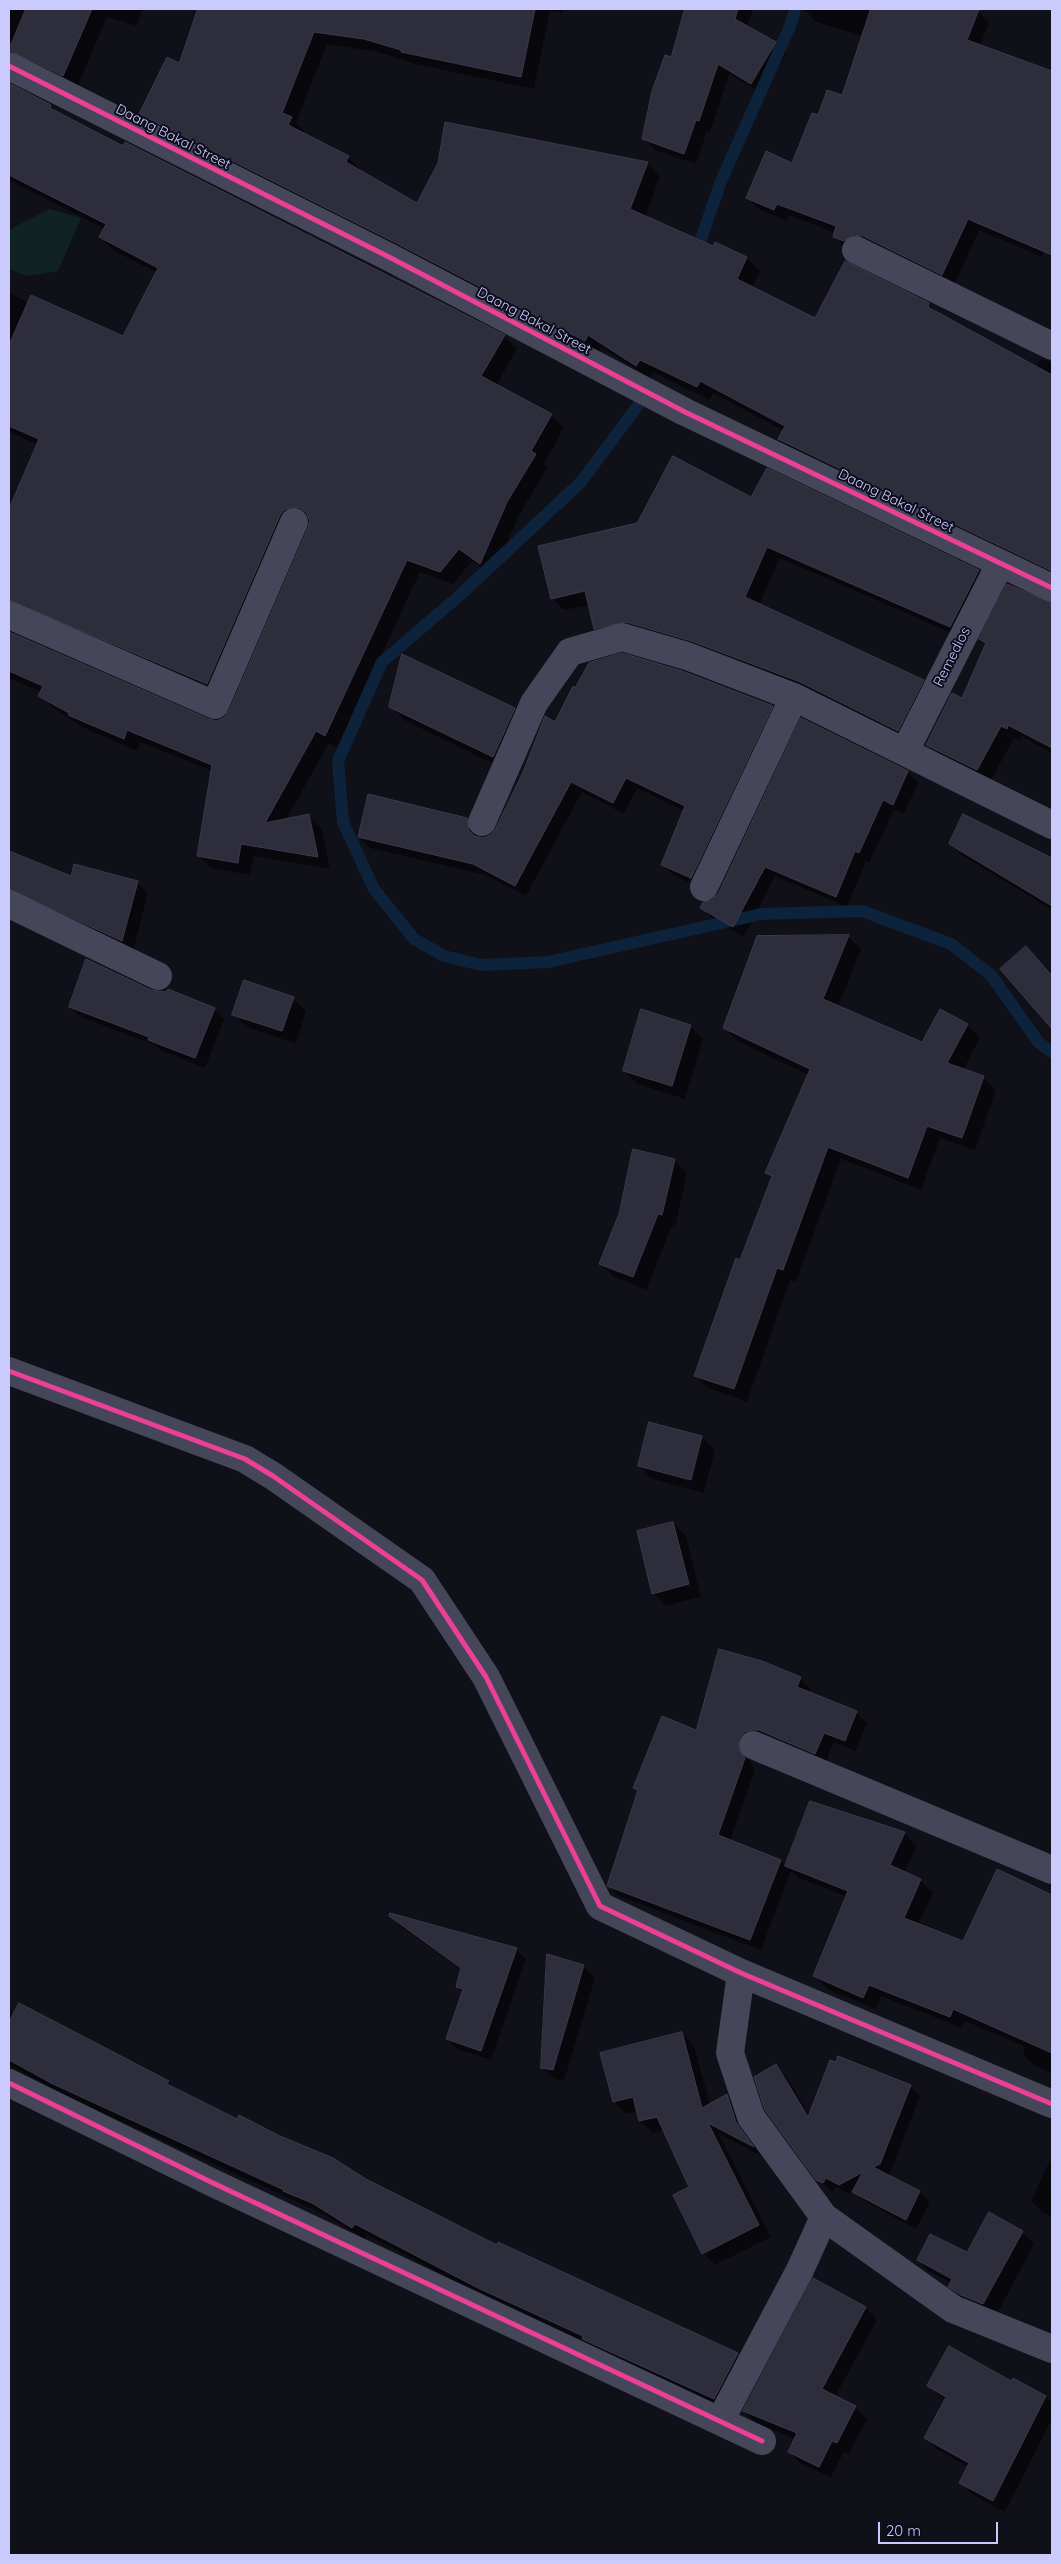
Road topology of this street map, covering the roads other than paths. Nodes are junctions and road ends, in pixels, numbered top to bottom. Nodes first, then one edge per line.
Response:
1 (9, 66) edge
2 (856, 250) dead end
3 (1052, 346) edge
4 (294, 522) dead end
5 (1000, 564) junction
6 (1052, 588) edge
7 (9, 615) edge
8 (794, 697) junction
9 (905, 751) junction
10 (482, 822) dead end
11 (1052, 826) edge
12 (704, 887) dead end
13 (9, 904) edge
14 (158, 976) dead end
15 (9, 1370) edge
16 (753, 1745) dead end
17 (1052, 1870) edge
18 (741, 1973) junction
19 (9, 2083) edge
20 (1052, 2104) edge
21 (824, 2217) junction
22 (1052, 2349) edge
23 (720, 2421) junction
24 (762, 2441) dead end

1 - 5 street, Daang Bakal Street
2 - 3 street
4 - 7 street
5 - 6 street, Daang Bakal Street
5 - 9 street, Remedios
8 - 9 street
8 - 10 street
8 - 12 street
9 - 11 street
13 - 14 street
15 - 18 street
16 - 17 street
18 - 20 street
18 - 21 street
19 - 23 street
21 - 22 street
21 - 23 street
23 - 24 street

